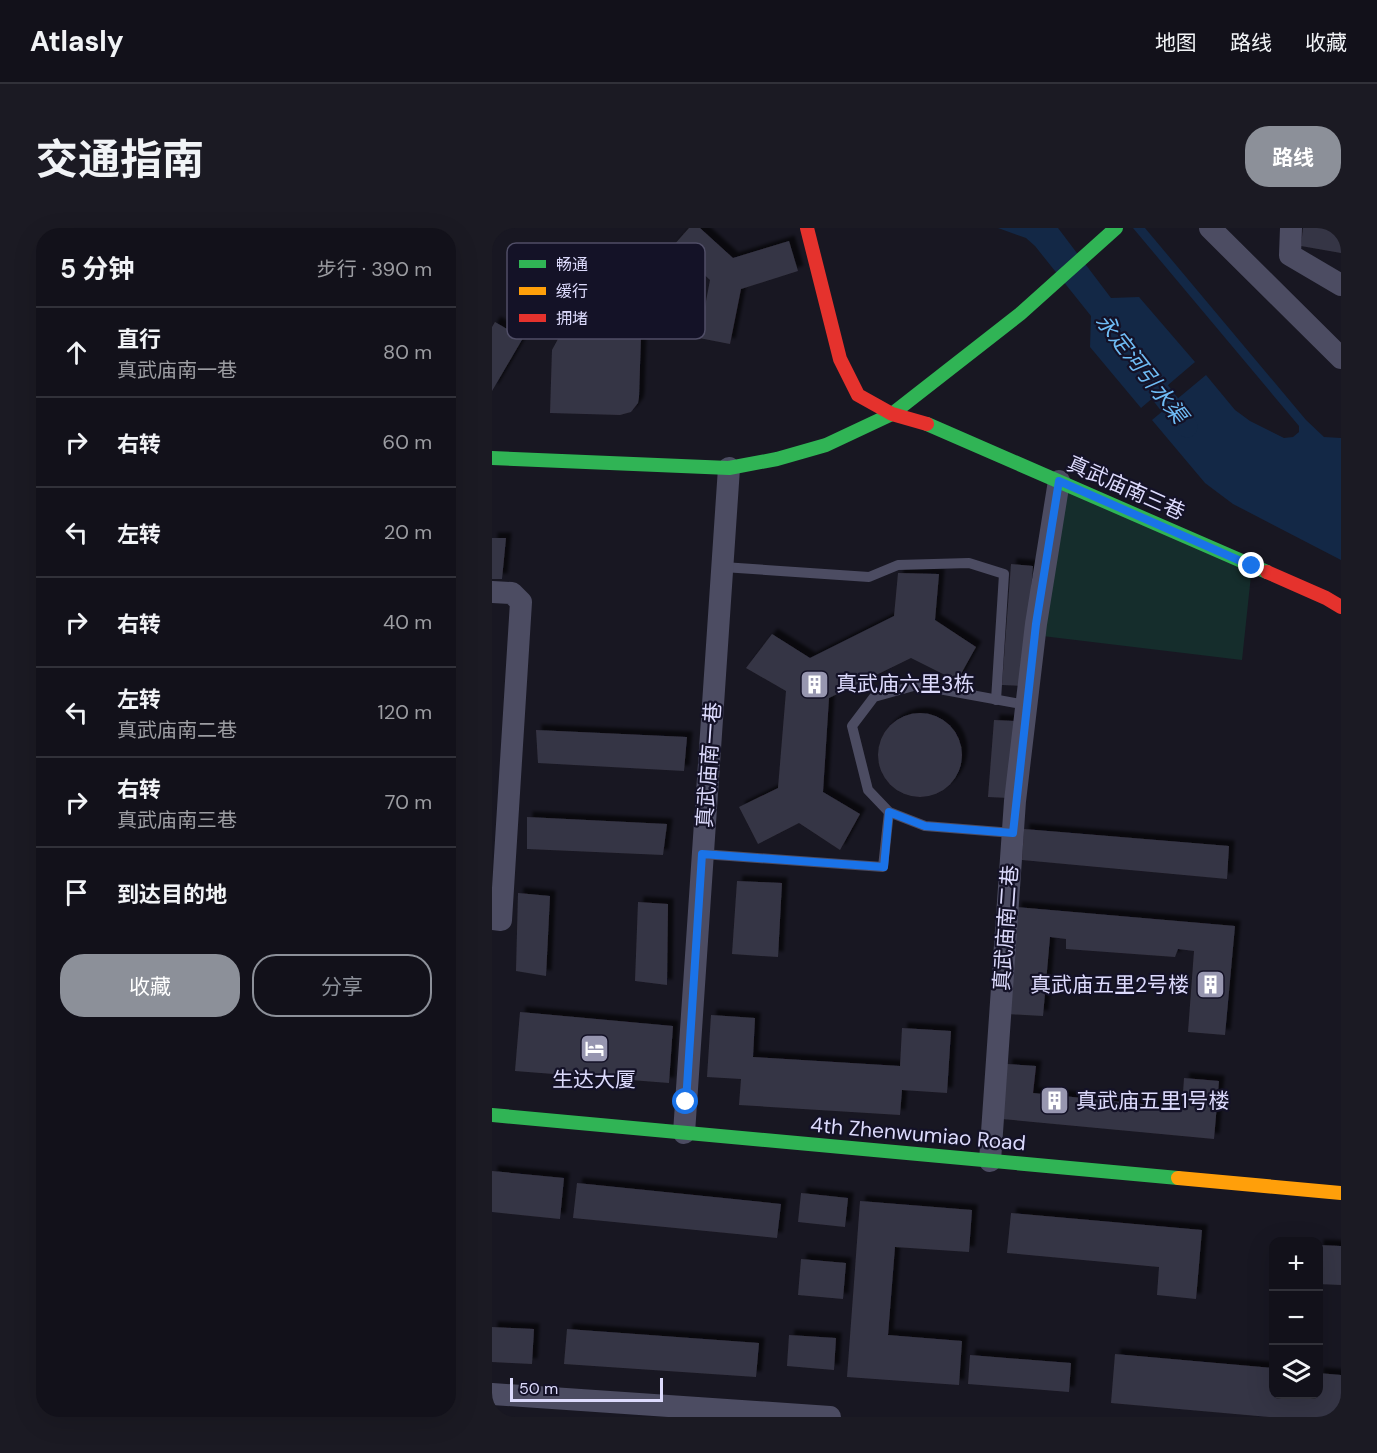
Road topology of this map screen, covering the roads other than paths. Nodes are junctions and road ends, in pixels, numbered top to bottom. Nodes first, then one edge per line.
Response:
1 (807, 228) edge
2 (1116, 228) edge
3 (1210, 228) edge
4 (1291, 228) edge
5 (1341, 285) edge
6 (1341, 358) edge
7 (892, 414) junction
8 (492, 458) edge
9 (729, 468) junction
10 (1059, 481) junction
11 (723, 567) junction
12 (492, 592) edge
13 (1341, 607) edge
14 (996, 700) junction
15 (1026, 705) junction
16 (889, 812) junction
17 (1013, 833) junction
18 (702, 854) junction
19 (498, 866) edge
20 (492, 920) edge
21 (492, 1115) edge
22 (684, 1133) junction
23 (990, 1161) junction
24 (1341, 1193) edge
25 (492, 1394) edge
26 (830, 1417) edge

1 - 7 street, 真武庙南三巷
2 - 7 street
3 - 6 street
4 - 5 street
7 - 9 street
7 - 10 street, 真武庙南三巷
8 - 9 street
9 - 11 street, 真武庙南一巷
10 - 13 street, 真武庙南三巷
10 - 15 street, 真武庙南二巷
11 - 14 lane
11 - 18 street, 真武庙南一巷
12 - 19 street
14 - 15 lane
14 - 16 lane
15 - 17 street, 真武庙南二巷
16 - 17 lane
16 - 18 lane
17 - 23 street, 真武庙南二巷
18 - 22 street, 真武庙南一巷
19 - 20 street
21 - 22 street, 4th Zhenwumiao Road
22 - 23 street, 4th Zhenwumiao Road
23 - 24 street, 4th Zhenwumiao Road
25 - 26 street

